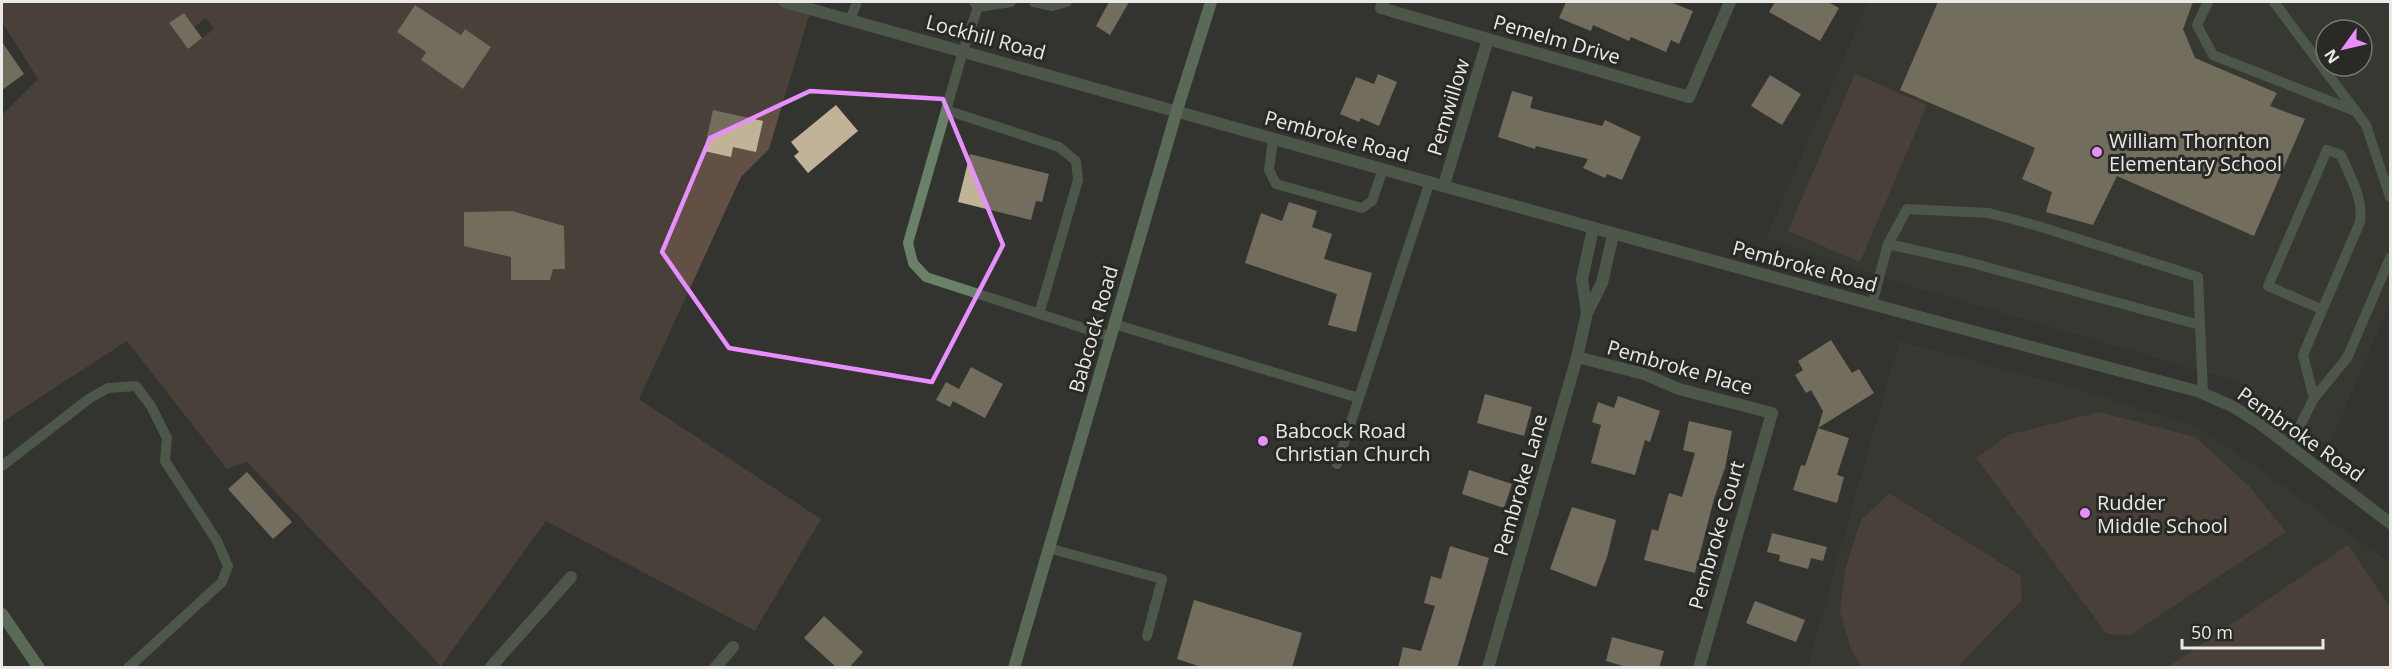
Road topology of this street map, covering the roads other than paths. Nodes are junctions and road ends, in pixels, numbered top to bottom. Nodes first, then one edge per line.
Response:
1 (785, 2) edge
2 (857, 2) edge
3 (1011, 2) edge
4 (1034, 2) edge
5 (1067, 2) edge
6 (1211, 2) edge
7 (1730, 2) edge
8 (2208, 2) edge
9 (2274, 2) edge
10 (976, 4) edge
11 (1382, 5) edge
12 (850, 20) junction
13 (1488, 39) junction
14 (963, 51) junction
15 (946, 110) junction
16 (1178, 110) junction
17 (2356, 111) junction
18 (1273, 139) junction
19 (1383, 169) junction
20 (1430, 181) junction
21 (1444, 185) junction
22 (2391, 197) edge
23 (1593, 229) junction
24 (1613, 235) junction
25 (1888, 244) junction
26 (2391, 258) edge
27 (1872, 304) junction
28 (2321, 309) junction
29 (1587, 313) junction
30 (1039, 314) junction
31 (1114, 324) junction
32 (2200, 326) junction
33 (1111, 337) junction
34 (1577, 357) junction
35 (2203, 393) junction
36 (1359, 398) junction
37 (2314, 398) junction
38 (1772, 413) joint
39 (2290, 446) junction
40 (1337, 464) dead end
41 (2, 466) edge
42 (2391, 523) edge
43 (1048, 549) junction
44 (571, 578) dead end
45 (2, 614) edge
46 (1147, 636) dead end
47 (733, 647) dead end
48 (39, 668) edge
49 (128, 668) edge
50 (490, 668) edge
51 (715, 668) edge
52 (1014, 668) edge
53 (1488, 668) edge
54 (1699, 668) edge

1 - 12 street, Lockhill Road
2 - 12 lane
3 - 10 lane
4 - 5 lane
6 - 16 main road, Babcock Road
7 - 13 street, Pemelm Drive
8 - 17 lane
9 - 17 lane
10 - 14 lane
11 - 13 street, Pemelm Drive
12 - 14 street, Lockhill Road
13 - 21 street, Pemwillow
14 - 15 lane
14 - 16 street, Lockhill Road
15 - 30 lane
15 - 30 lane
16 - 18 street, Pembroke Road
16 - 31 main road, Babcock Road
17 - 22 lane
18 - 19 street, Pembroke Road
18 - 19 lane
19 - 20 street, Pembroke Road
20 - 21 street, Pembroke Road
20 - 36 lane
21 - 23 street, Pembroke Road
23 - 24 street, Pembroke Road
23 - 29 street, Pembroke Lane
24 - 27 street, Pembroke Road
24 - 29 street, Pembroke Lane
25 - 27 lane
25 - 32 lane
25 - 32 lane
26 - 37 lane
27 - 35 street, Pembroke Road
28 - 28 lane
28 - 37 lane
29 - 34 street, Pembroke Lane
30 - 33 lane
31 - 33 main road, Babcock Road
31 - 36 lane
32 - 35 lane
33 - 43 main road, Babcock Road
34 - 38 street, Pembroke Place
34 - 53 street, Pembroke Lane
35 - 39 street, Pembroke Road
36 - 40 lane
37 - 39 lane
38 - 54 street, Pembroke Court
39 - 42 street, Pembroke Road
41 - 49 lane
43 - 46 lane
43 - 52 main road, Babcock Road
44 - 50 street
45 - 48 main road
47 - 51 street

